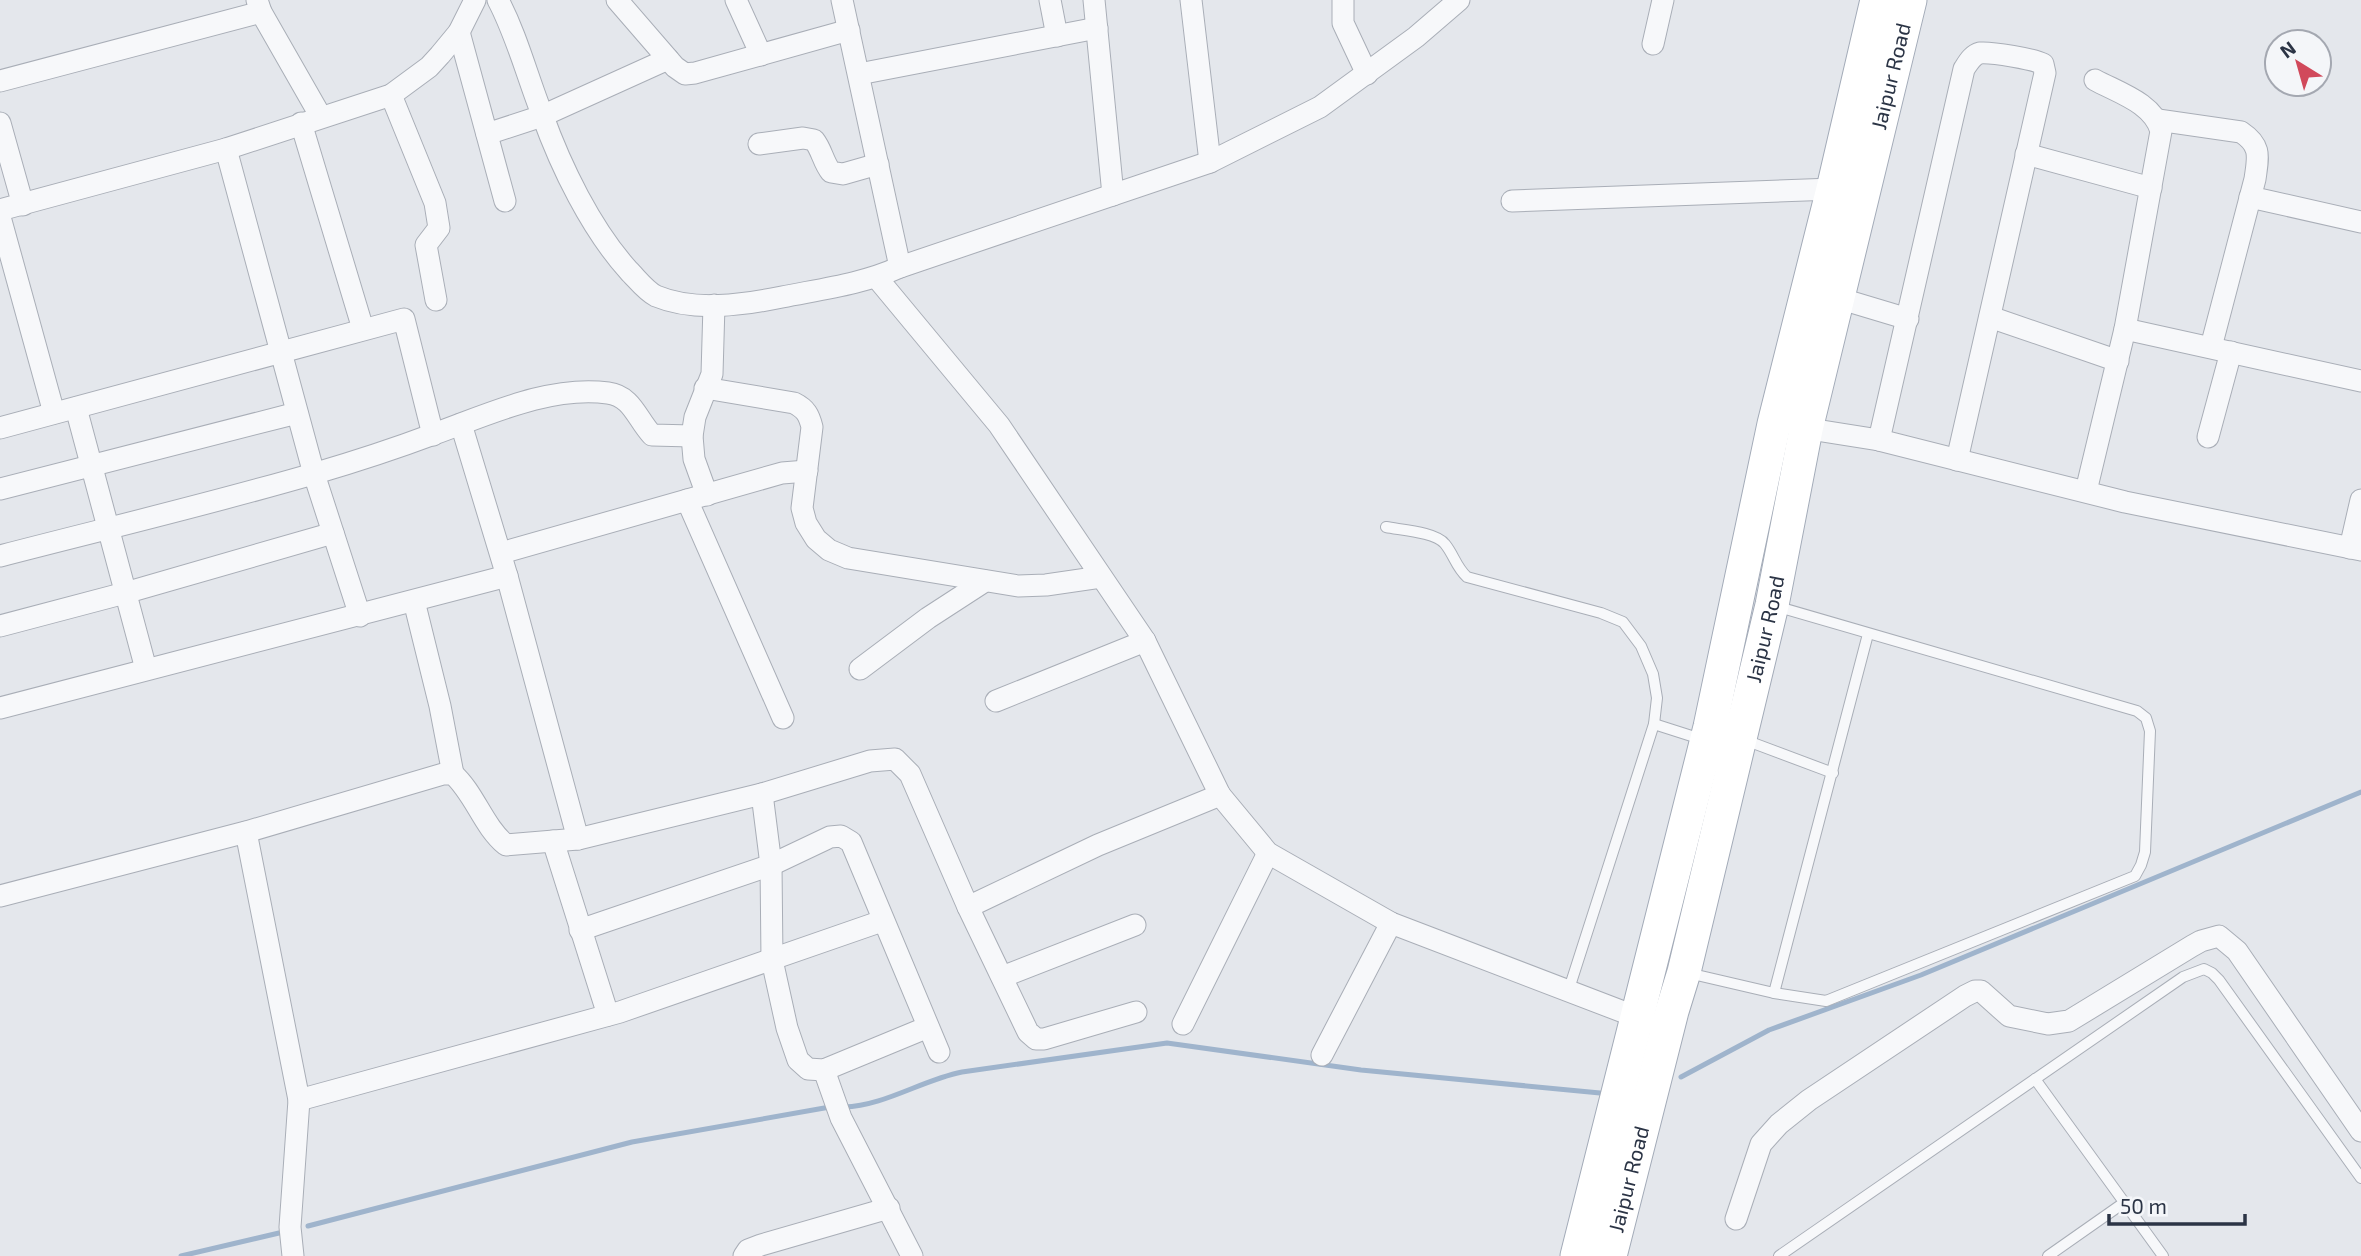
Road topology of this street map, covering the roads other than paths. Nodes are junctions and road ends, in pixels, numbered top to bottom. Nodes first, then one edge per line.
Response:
1 (475, 0) edge
2 (498, 0) edge
3 (617, 0) edge
4 (736, 0) edge
5 (842, 0) edge
6 (1049, 0) edge
7 (1094, 0) edge
8 (1191, 0) edge
9 (1343, 0) edge
10 (1459, 0) edge
11 (1663, 0) edge
12 (1877, 0) edge
13 (1910, 0) edge
14 (259, 6) edge
15 (1097, 28) junction
16 (849, 30) junction
17 (459, 32) junction
18 (1057, 36) junction
19 (1653, 44) dead end
20 (761, 55) junction
21 (668, 59) junction
22 (1367, 74) junction
23 (859, 75) junction
24 (2095, 79) dead end
25 (0, 81) edge
26 (391, 95) junction
27 (542, 116) junction
28 (311, 120) junction
29 (2158, 120) junction
30 (0, 123) edge
31 (486, 134) junction
32 (759, 144) dead end
33 (226, 149) junction
34 (2026, 154) junction
35 (1210, 162) junction
36 (878, 164) junction
37 (2151, 188) junction
38 (1833, 189) junction
39 (1114, 195) junction
40 (2250, 197) junction
41 (505, 201) dead end
42 (1512, 201) dead end
43 (23, 205) junction
44 (0, 210) edge
45 (0, 217) edge
46 (2361, 222) edge
47 (900, 267) junction
48 (877, 278) junction
49 (1838, 298) junction
50 (436, 300) dead end
51 (714, 305) junction
52 (1990, 317) junction
53 (1909, 319) junction
54 (363, 329) junction
55 (2125, 329) junction
56 (2221, 350) junction
57 (281, 354) junction
58 (2118, 360) junction
59 (2361, 381) edge
60 (705, 388) junction
61 (76, 408) junction
62 (297, 413) junction
63 (54, 414) junction
64 (461, 424) junction
65 (1774, 424) junction
66 (0, 428) edge
67 (1806, 429) junction
68 (433, 435) junction
69 (692, 436) junction
70 (2208, 437) dead end
71 (1879, 440) junction
72 (1957, 460) junction
73 (91, 466) junction
74 (807, 471) junction
75 (314, 474) junction
76 (0, 489) edge
77 (2086, 491) junction
78 (697, 497) junction
79 (2361, 500) edge
80 (1386, 527) dead end
81 (108, 528) junction
82 (333, 533) junction
83 (2355, 549) edge
84 (501, 553) junction
85 (0, 556) edge
86 (508, 576) junction
87 (1101, 577) junction
88 (985, 581) junction
89 (125, 593) junction
90 (414, 601) junction
91 (1772, 605) junction
92 (360, 616) junction
93 (0, 626) edge
94 (1868, 634) junction
95 (1131, 646) junction
96 (146, 669) junction
97 (860, 669) dead end
98 (996, 701) dead end
99 (0, 708) edge
100 (783, 718) dead end
101 (1654, 724) junction
102 (1721, 734) junction
103 (1833, 773) junction
104 (453, 774) junction
105 (762, 794) junction
106 (1220, 795) junction
107 (246, 832) junction
108 (578, 839) junction
109 (553, 841) junction
110 (1268, 853) junction
111 (771, 864) junction
112 (0, 896) edge
113 (968, 907) junction
114 (882, 921) junction
115 (1391, 923) junction
116 (1135, 925) dead end
117 (580, 930) junction
118 (772, 960) junction
119 (1666, 968) junction
120 (1002, 977) junction
121 (1569, 992) junction
122 (1774, 993) junction
123 (1136, 1012) dead end
124 (608, 1015) junction
125 (1637, 1017) junction
126 (1183, 1024) dead end
127 (928, 1027) junction
128 (1667, 1030) junction
129 (939, 1052) dead end
130 (1322, 1055) dead end
131 (824, 1070) junction
132 (2035, 1079) junction
133 (299, 1100) junction
134 (2361, 1130) edge
135 (2361, 1178) edge
136 (2125, 1202) junction
137 (889, 1208) junction
138 (1736, 1219) dead end
139 (293, 1256) edge
140 (744, 1256) edge
141 (912, 1256) edge
142 (1577, 1256) edge
143 (1610, 1256) edge
144 (1779, 1256) edge
145 (2048, 1256) edge
146 (2164, 1256) edge

1 - 17 street
2 - 27 street
3 - 21 street
4 - 20 street
5 - 16 street
6 - 18 street
7 - 15 street
8 - 35 street
9 - 22 street
10 - 22 street
11 - 19 street
12 - 38 main road, Jaipur Road
13 - 49 main road, Jaipur Road
14 - 25 street
14 - 28 street
15 - 18 street
15 - 39 street
16 - 20 street
16 - 23 street
17 - 26 street
17 - 31 street
18 - 23 street
20 - 21 street
21 - 27 street
22 - 35 street
23 - 36 street
24 - 29 street
26 - 28 street
26 - 50 street
27 - 31 street
27 - 51 street
28 - 33 street
28 - 54 street
29 - 37 street
29 - 40 street
30 - 43 street
31 - 41 street
32 - 36 street
33 - 43 street
33 - 57 street
34 - 37 street
34 - 52 street
34 - 53 street
35 - 39 street
36 - 47 street
37 - 55 street
38 - 42 street
38 - 65 main road, Jaipur Road
39 - 47 street
40 - 46 street
40 - 56 street
43 - 44 street
45 - 63 street
47 - 48 street
48 - 51 street
48 - 87 street
49 - 53 street
49 - 67 main road, Jaipur Road
51 - 60 street
52 - 58 street
52 - 72 street
53 - 71 street
54 - 57 street
54 - 68 street
55 - 56 street
55 - 58 street
56 - 59 street
56 - 70 street
57 - 61 street
57 - 62 street
58 - 77 street
60 - 69 street
60 - 74 street
61 - 63 street
61 - 73 street
62 - 73 street
62 - 75 street
63 - 66 street
64 - 68 street
64 - 69 street
64 - 84 street
65 - 67 street
65 - 102 main road, Jaipur Road
67 - 71 street
67 - 91 main road, Jaipur Road
68 - 75 street
69 - 78 street
71 - 72 street
72 - 77 street
73 - 76 street
73 - 81 street
74 - 78 street
74 - 88 street
75 - 81 street
75 - 82 street
77 - 83 street
78 - 84 street
78 - 100 street
79 - 83 street
80 - 101 lane
81 - 85 street
81 - 89 street
82 - 89 street
82 - 92 street
84 - 86 street
86 - 90 street
86 - 108 street
87 - 88 street
87 - 95 street
88 - 97 street
89 - 93 street
89 - 96 street
90 - 92 street
90 - 104 street
91 - 94 lane
91 - 102 main road, Jaipur Road
92 - 96 street
94 - 103 lane
94 - 122 lane
95 - 98 street
95 - 106 street
96 - 99 street
101 - 102 lane
101 - 121 lane
102 - 103 lane
102 - 119 main road, Jaipur Road
103 - 122 lane
104 - 107 street
104 - 109 street
105 - 108 street
105 - 111 street
105 - 113 street
106 - 110 street
106 - 113 street
107 - 112 street
107 - 133 street
108 - 109 street
109 - 117 street
110 - 115 street
110 - 126 street
111 - 114 street
111 - 117 street
111 - 118 street
113 - 120 street
114 - 118 street
114 - 127 street
115 - 121 street
115 - 130 street
116 - 120 street
117 - 124 street
118 - 124 street
118 - 131 street
119 - 122 lane
119 - 125 main road, Jaipur Road
119 - 128 main road, Jaipur Road
120 - 123 street
121 - 125 street
124 - 133 street
125 - 128 street
125 - 142 main road, Jaipur Road
127 - 129 street
127 - 131 street
128 - 143 main road, Jaipur Road
131 - 137 street
132 - 135 lane
132 - 136 lane
132 - 144 lane
133 - 139 street
134 - 138 street
136 - 145 lane
136 - 146 lane
137 - 140 street
137 - 141 street

